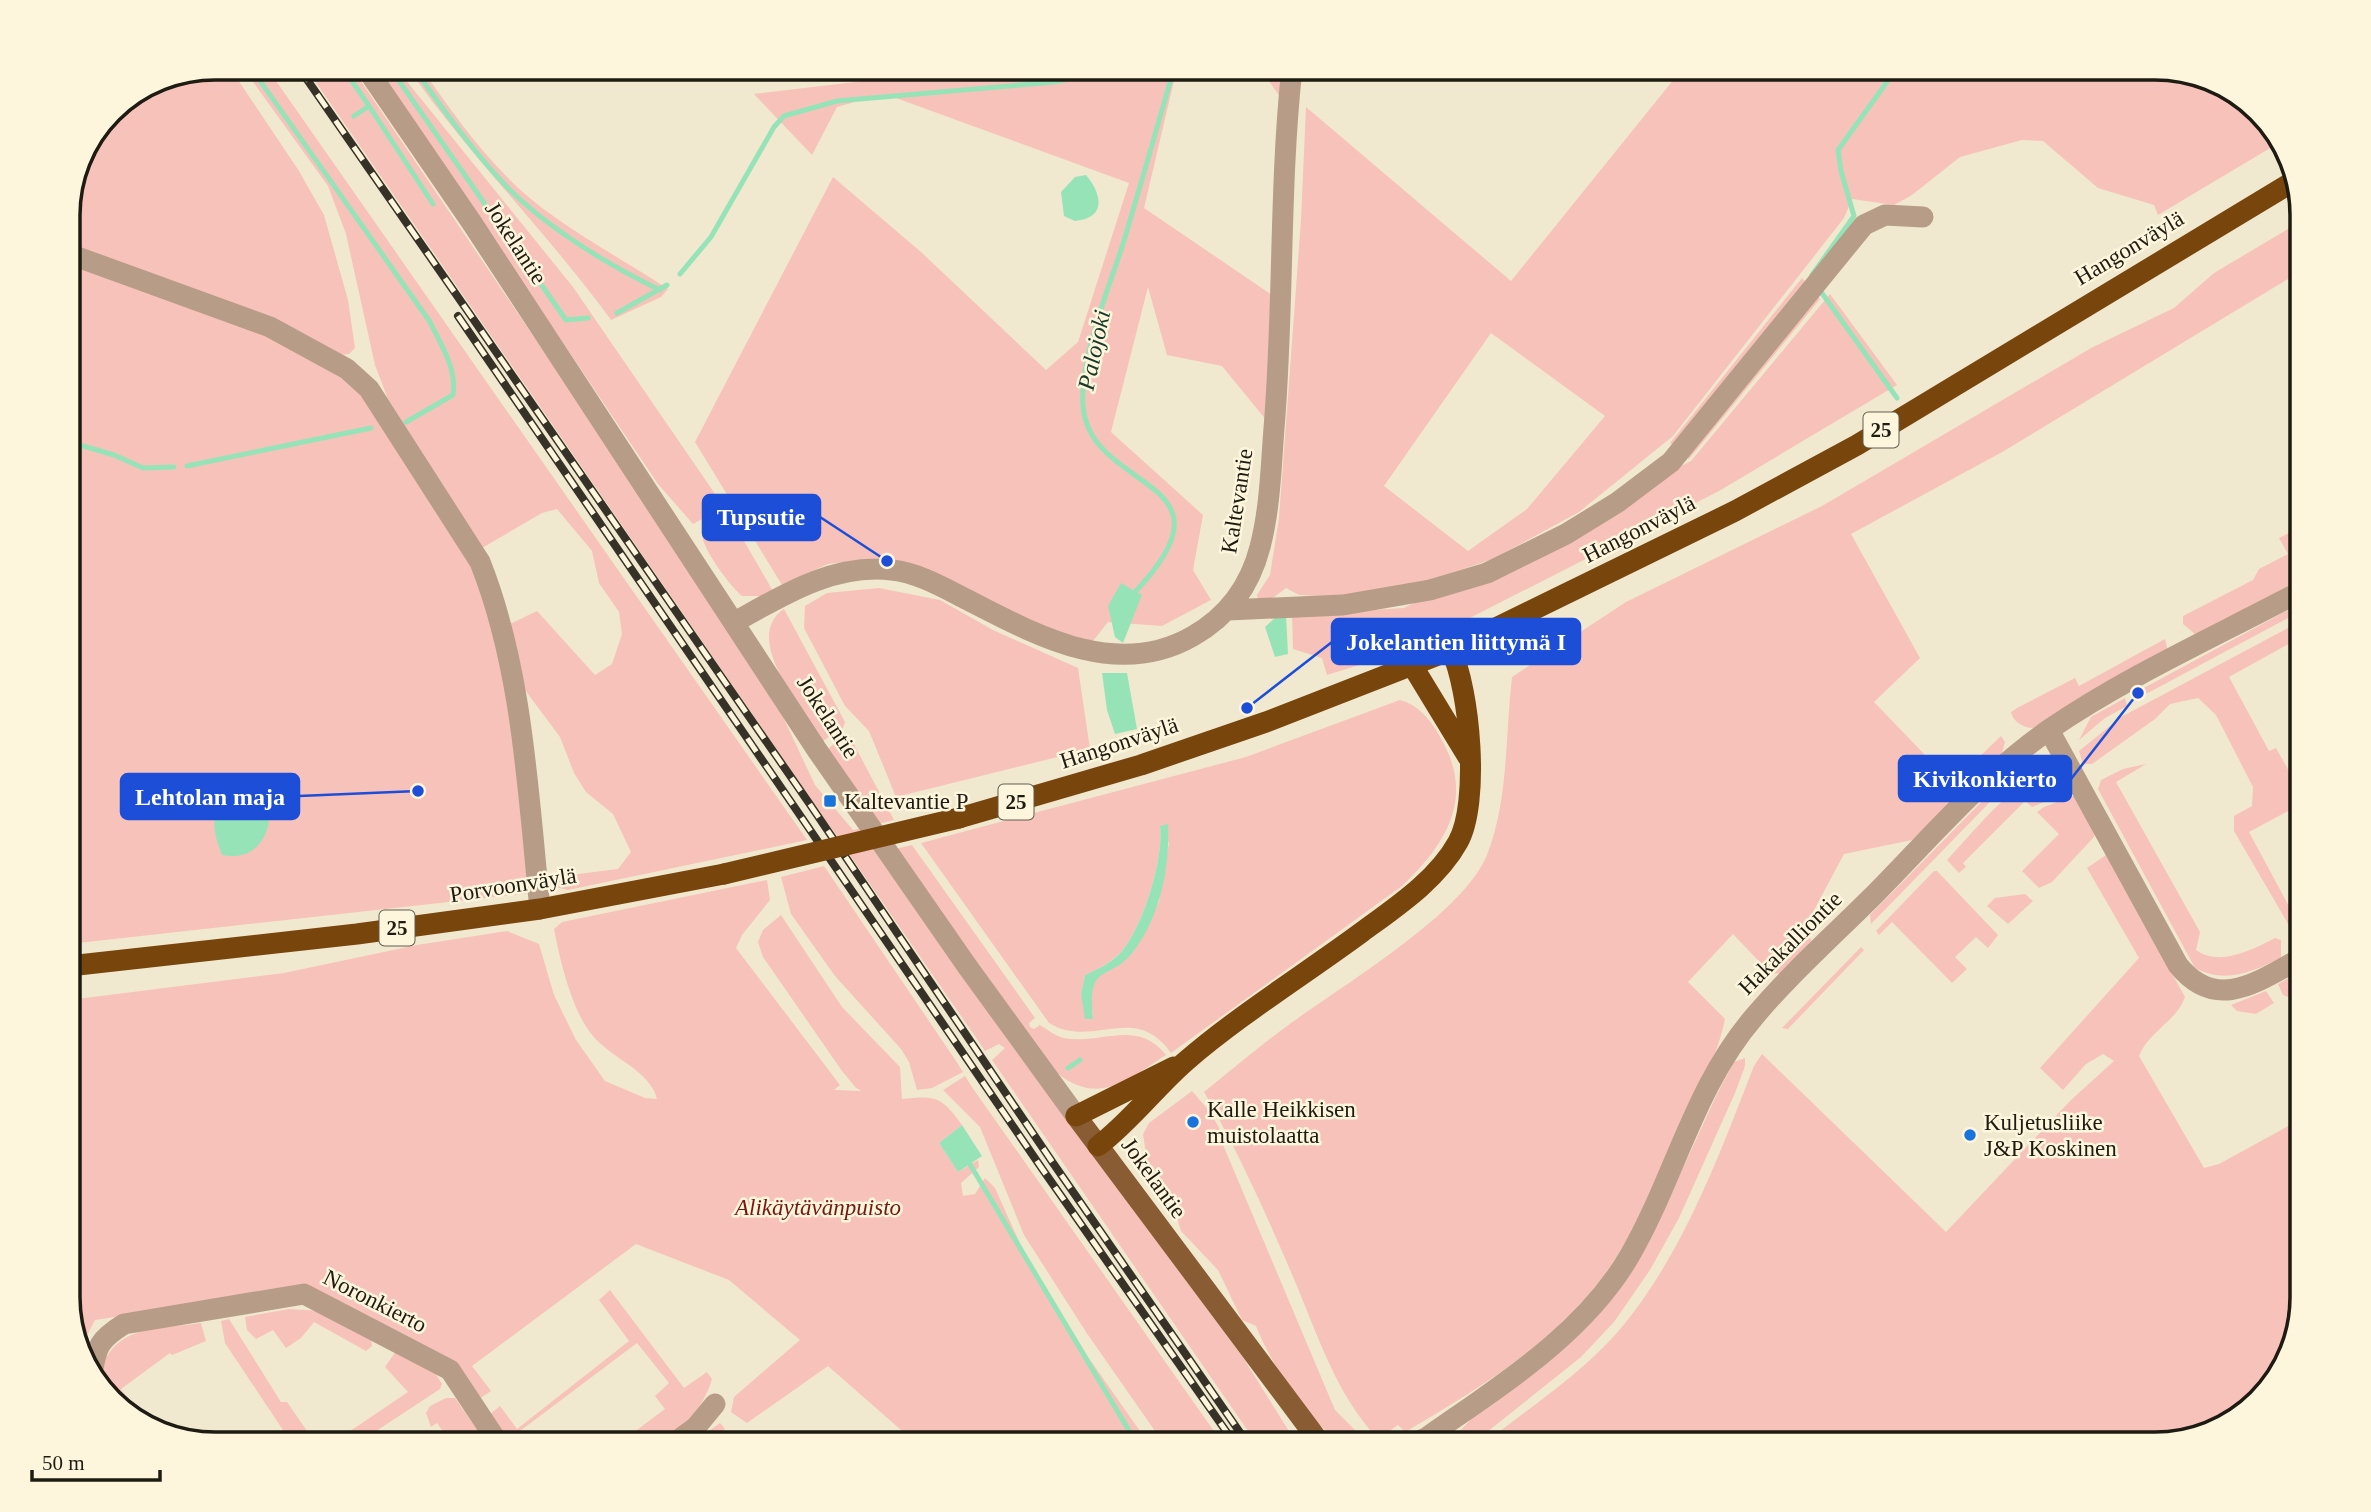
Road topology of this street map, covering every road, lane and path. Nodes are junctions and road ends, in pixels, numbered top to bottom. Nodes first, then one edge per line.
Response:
1 (374, 80) edge
2 (1291, 80) edge
3 (2287, 185) edge
4 (1923, 217) dead end
5 (81, 258) edge
6 (2290, 597) edge
7 (1228, 610) junction
8 (735, 622) junction
9 (1451, 650) junction
10 (1412, 665) junction
11 (2049, 730) junction
12 (1468, 757) junction
13 (959, 818) joint
14 (540, 909) junction
15 (2290, 963) edge
16 (81, 965) edge
17 (1186, 1061) junction
18 (1076, 1116) junction
19 (1098, 1146) junction
20 (95, 1356) edge
21 (715, 1404) dead end
22 (491, 1432) edge
23 (689, 1432) edge
24 (1312, 1432) edge
25 (1433, 1432) edge

1 - 8 street, Jokelantie
2 - 7 street, Kaltevantie
3 - 9 highway, Hangonväylä / 25
4 - 7 street
5 - 14 street
6 - 11 street, Hakakalliontie
7 - 8 street, Kaltevantie
8 - 18 street, Jokelantie
9 - 10 highway, Hangonväylä / 25
9 - 12 highway
10 - 12 highway
10 - 13 highway, Hangonväylä / 25
11 - 15 street
11 - 25 street, Hakakalliontie
12 - 17 highway
13 - 14 highway, Porvoonväylä / 25, bridge
14 - 16 highway, Porvoonväylä / 25
17 - 18 highway
17 - 19 highway
18 - 19 main road, Jokelantie
19 - 24 main road, Jokelantie
20 - 22 street, Noronkierto
21 - 23 street

